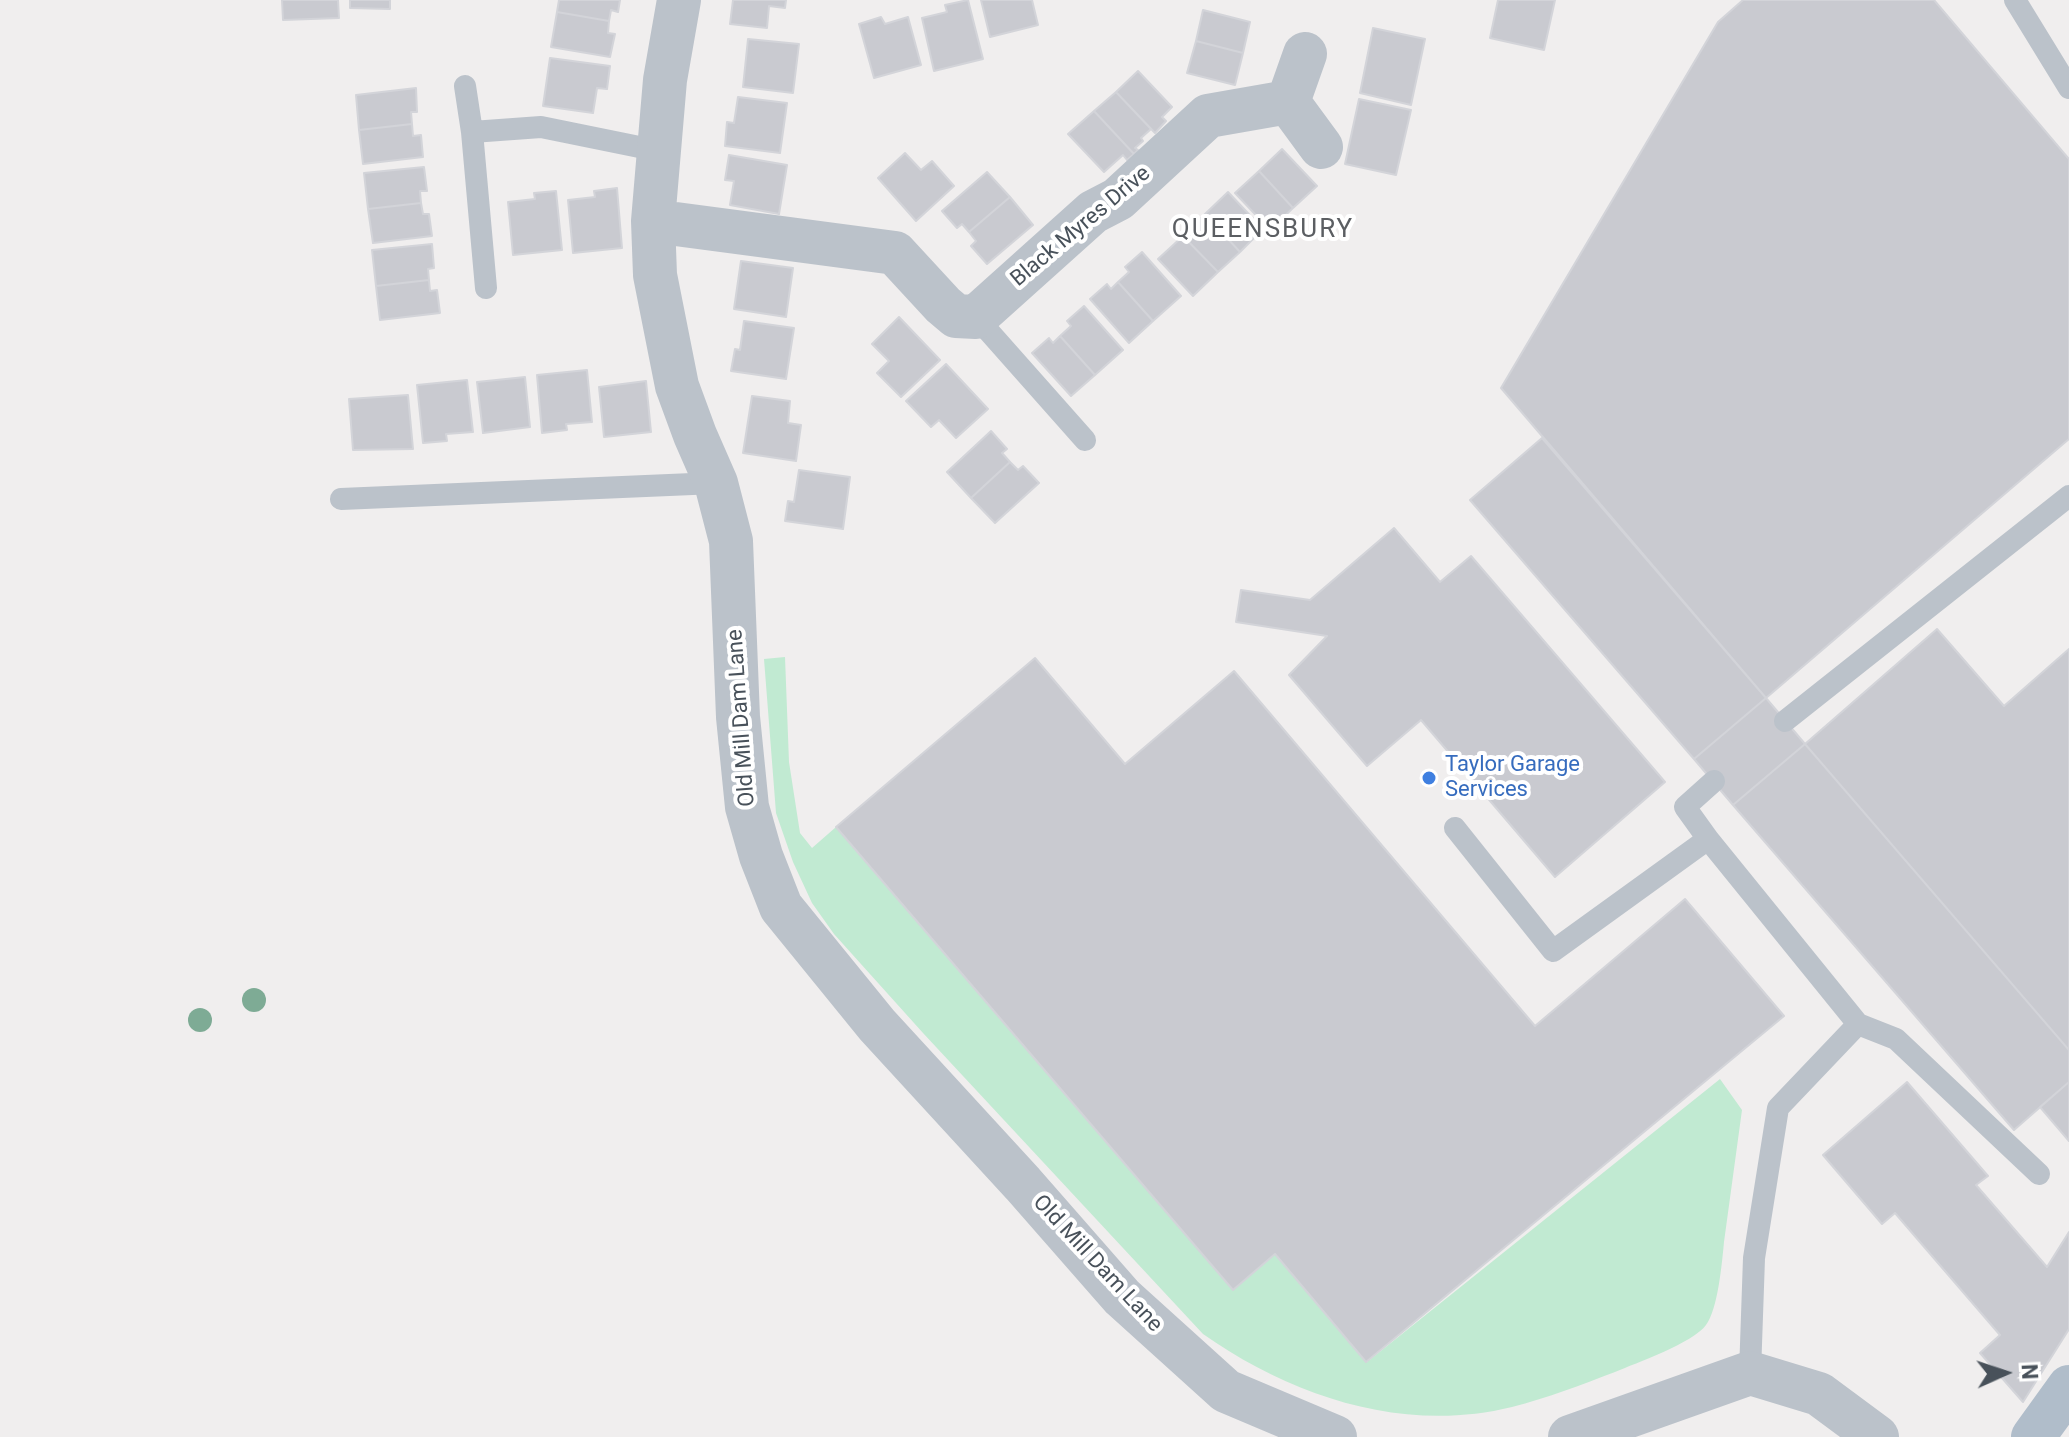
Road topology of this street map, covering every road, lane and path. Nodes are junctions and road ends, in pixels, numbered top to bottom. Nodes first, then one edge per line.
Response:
1 (679, 0) edge
2 (2015, 0) edge
3 (1305, 54) dead end
4 (465, 86) dead end
5 (2069, 88) edge
6 (1288, 102) junction
7 (472, 132) junction
8 (1321, 147) dead end
9 (659, 151) junction
10 (653, 221) junction
11 (486, 288) dead end
12 (976, 317) junction
13 (1085, 440) dead end
14 (716, 483) junction
15 (2069, 496) edge
16 (341, 499) dead end
17 (1785, 721) dead end
18 (1714, 781) dead end
19 (1455, 828) dead end
20 (1708, 839) junction
21 (1858, 1024) junction
22 (2039, 1174) dead end
23 (1750, 1373) junction
24 (2069, 1387) edge
25 (1335, 1437) edge
26 (1570, 1437) edge
27 (1877, 1437) edge
28 (2033, 1437) edge

1 - 9 street, Old Mill Dam Lane
2 - 5 lane
3 - 6 street
4 - 7 lane
6 - 8 street
6 - 12 street, Black Myres Drive
7 - 9 lane
7 - 11 lane
9 - 10 street, Old Mill Dam Lane
10 - 12 street
10 - 14 street, Old Mill Dam Lane
12 - 13 lane
14 - 16 lane
14 - 25 street, Old Mill Dam Lane
15 - 17 lane
18 - 20 lane
19 - 20 lane
20 - 21 lane
21 - 22 lane
21 - 23 lane
23 - 26 street
23 - 27 street
24 - 28 main road

